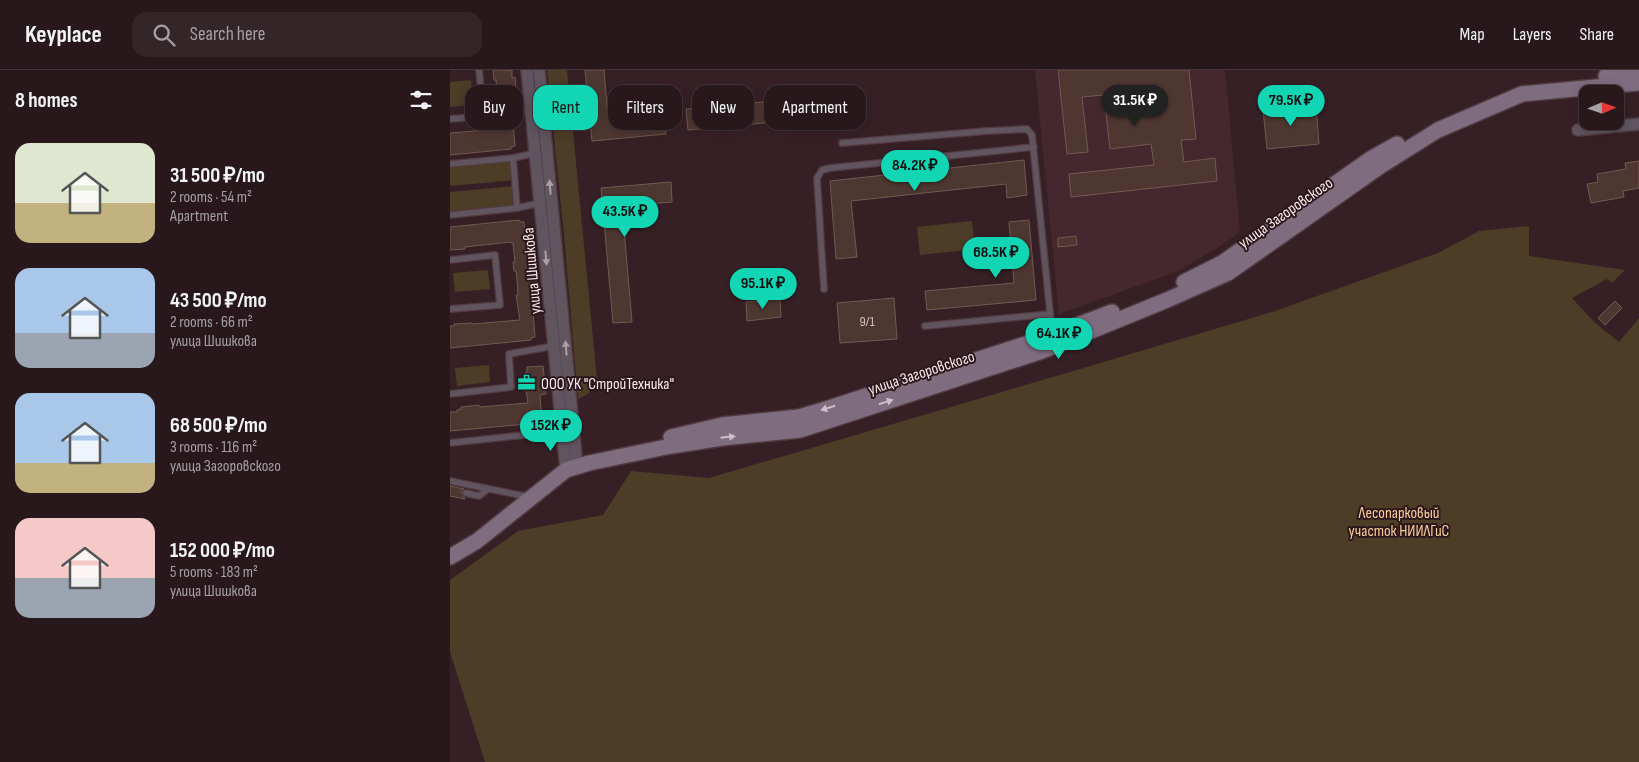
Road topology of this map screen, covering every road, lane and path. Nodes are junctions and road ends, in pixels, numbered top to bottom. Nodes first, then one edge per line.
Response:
1 (479, 70) edge
2 (527, 70) edge
3 (539, 70) edge
4 (1639, 73) edge
5 (1639, 83) edge
6 (450, 119) edge
7 (1639, 124) edge
8 (1578, 130) dead end
9 (842, 143) dead end
10 (1034, 147) junction
11 (536, 153) junction
12 (513, 158) junction
13 (450, 164) edge
14 (540, 203) junction
15 (517, 208) junction
16 (450, 215) edge
17 (450, 260) edge
18 (824, 289) dead end
19 (450, 310) edge
20 (1050, 314) junction
21 (925, 326) dead end
22 (1052, 334) junction
23 (554, 346) junction
24 (450, 394) edge
25 (562, 431) junction
26 (450, 443) edge
27 (571, 465) junction
28 (450, 481) edge
29 (488, 489) junction
30 (466, 494) dead end
31 (527, 496) junction
32 (450, 548) edge
33 (450, 558) edge

1 - 6 lane
2 - 11 street, улица Шишкова
27 -> 3 street, улица Шишкова
4 - 22 street, улица Загоровского
27 -> 5 street, улица Загоровского
7 - 8 street
9 - 10 lane
10 - 18 lane
10 - 20 lane
11 - 12 lane
11 - 14 street, улица Шишкова
12 - 13 lane
12 - 15 lane
14 - 15 lane
14 -> 23 street, улица Шишкова
15 - 16 lane
17 - 19 lane
20 - 21 lane
20 - 22 lane
22 -> 27 street, улица Загоровского
23 - 24 lane
23 - 25 street, улица Шишкова
25 - 26 lane
25 - 27 street, улица Шишкова
27 - 31 street, улица Загоровского
28 - 29 lane
29 - 30 lane
29 - 31 lane
31 - 32 street, улица Загоровского
31 - 33 street, улица Загоровского

